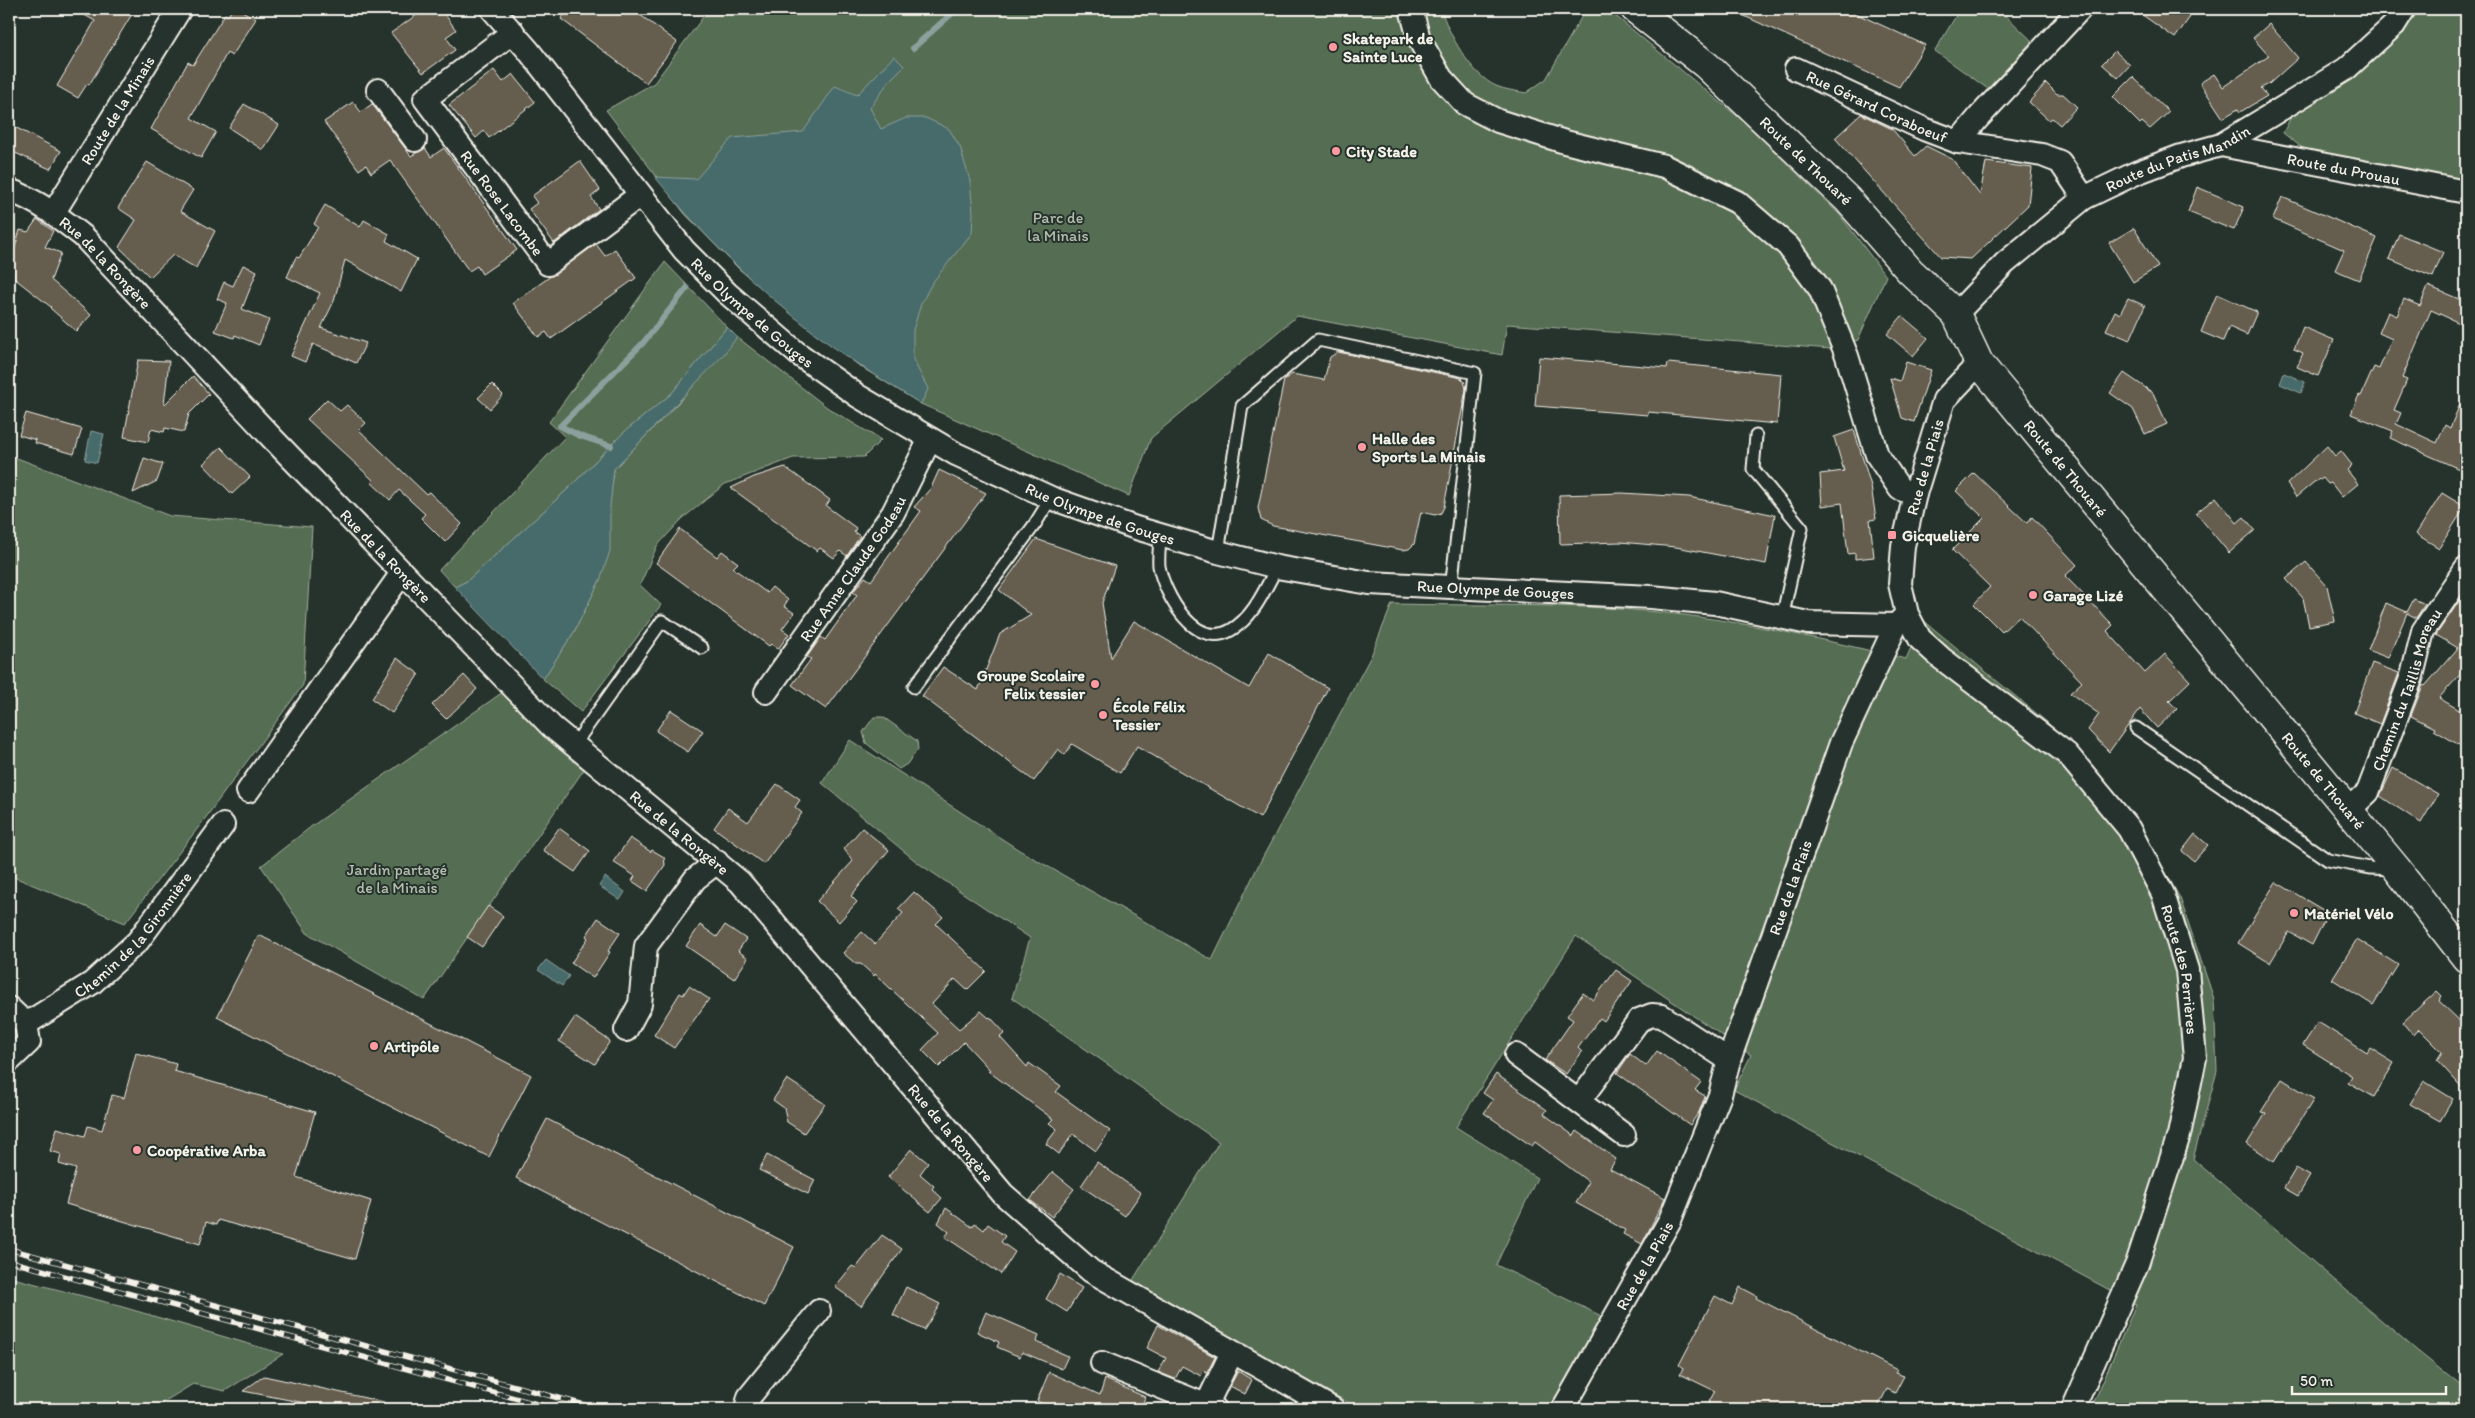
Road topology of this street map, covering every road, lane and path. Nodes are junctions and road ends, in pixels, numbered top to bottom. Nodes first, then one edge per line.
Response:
1 (180, 9) edge
2 (492, 9) edge
3 (1411, 9) edge
4 (1635, 9) edge
5 (2080, 9) edge
6 (2404, 9) edge
7 (513, 32) junction
8 (1796, 69) dead end
9 (378, 90) dead end
10 (425, 99) junction
11 (398, 117) junction
12 (415, 140) dead end
13 (1958, 142) junction
14 (2221, 144) junction
15 (9, 190) edge
16 (2466, 192) edge
17 (640, 195) junction
18 (2084, 198) junction
19 (54, 212) junction
20 (1956, 314) junction
21 (1979, 363) junction
22 (1756, 436) dead end
23 (930, 439) junction
24 (1915, 494) junction
25 (1051, 498) junction
26 (1160, 535) junction
27 (1218, 552) junction
28 (1277, 566) junction
29 (2466, 568) edge
30 (402, 573) junction
31 (1451, 589) junction
32 (1782, 618) junction
33 (1901, 620) junction
34 (702, 648) dead end
35 (914, 686) dead end
36 (766, 692) dead end
37 (2136, 728) dead end
38 (574, 745) junction
39 (248, 791) dead end
40 (2349, 810) junction
41 (223, 825) dead end
42 (717, 862) junction
43 (2397, 868) junction
44 (2466, 958) edge
45 (9, 1008) edge
46 (26, 1024) junction
47 (626, 1030) dead end
48 (1516, 1055) dead end
49 (1729, 1060) junction
50 (9, 1061) edge
51 (1579, 1101) junction
52 (1624, 1135) dead end
53 (819, 1311) dead end
54 (1232, 1352) junction
55 (1102, 1364) dead end
56 (1211, 1408) edge
57 (746, 1409) edge
58 (1333, 1409) edge
59 (1563, 1409) edge
60 (2073, 1409) edge

1 - 19 street, Route de la Minais
2 - 7 street, Rue Olympe de Gouges
3 - 24 street
4 - 20 street, Route de Thouaré
5 - 13 street, Rue Gérard Coraboeuf
6 - 14 street, Route du Patis Mandin
7 - 10 street
7 - 17 street, Rue Olympe de Gouges
8 - 13 street, Rue Gérard Coraboeuf
9 - 11 street
10 - 11 street
10 - 17 street, Rue Rose Lacombe
11 - 12 street
13 - 18 street, Rue Gérard Coraboeuf
14 - 16 street, Route du Prouau
14 - 18 street, Route du Patis Mandin
15 - 19 street, Rue de la Rongère
17 - 23 street, Rue Olympe de Gouges
18 - 20 street, Route du Patis Mandin
19 - 30 street, Rue de la Rongère
20 - 21 street, Route de Thouaré
21 - 24 street, Rue de la Piais
21 - 40 street, Route de Thouaré
22 - 32 lane
23 - 25 street, Rue Olympe de Gouges
23 - 36 street, Rue Anne Claude Godeau
24 - 33 street, Rue de la Piais
25 - 26 street, Rue Olympe de Gouges
25 - 35 lane
26 - 27 street, Rue Olympe de Gouges
26 - 28 lane
27 - 28 street, Rue Olympe de Gouges
27 - 31 lane
28 - 31 street, Rue Olympe de Gouges
29 - 40 street, Chemin du Taillis Moreau
30 - 38 street, Rue de la Rongère
30 - 39 street
31 - 32 street, Rue Olympe de Gouges
32 - 33 street, Rue Olympe de Gouges
33 - 49 street, Rue de la Piais
33 - 60 street, Route des Perrières
34 - 38 lane
37 - 43 lane
38 - 42 street, Rue de la Rongère
40 - 43 street, Route de Thouaré
41 - 46 street, Chemin de la Gironnière
42 - 47 street
42 - 54 street, Rue de la Rongère
43 - 44 street, Route de Thouaré
45 - 46 street
46 - 50 street
48 - 51 street
49 - 51 street
49 - 59 street, Rue de la Piais
51 - 52 street
53 - 57 street
54 - 56 street
54 - 58 street, Rue de la Rongère
55 - 56 street

